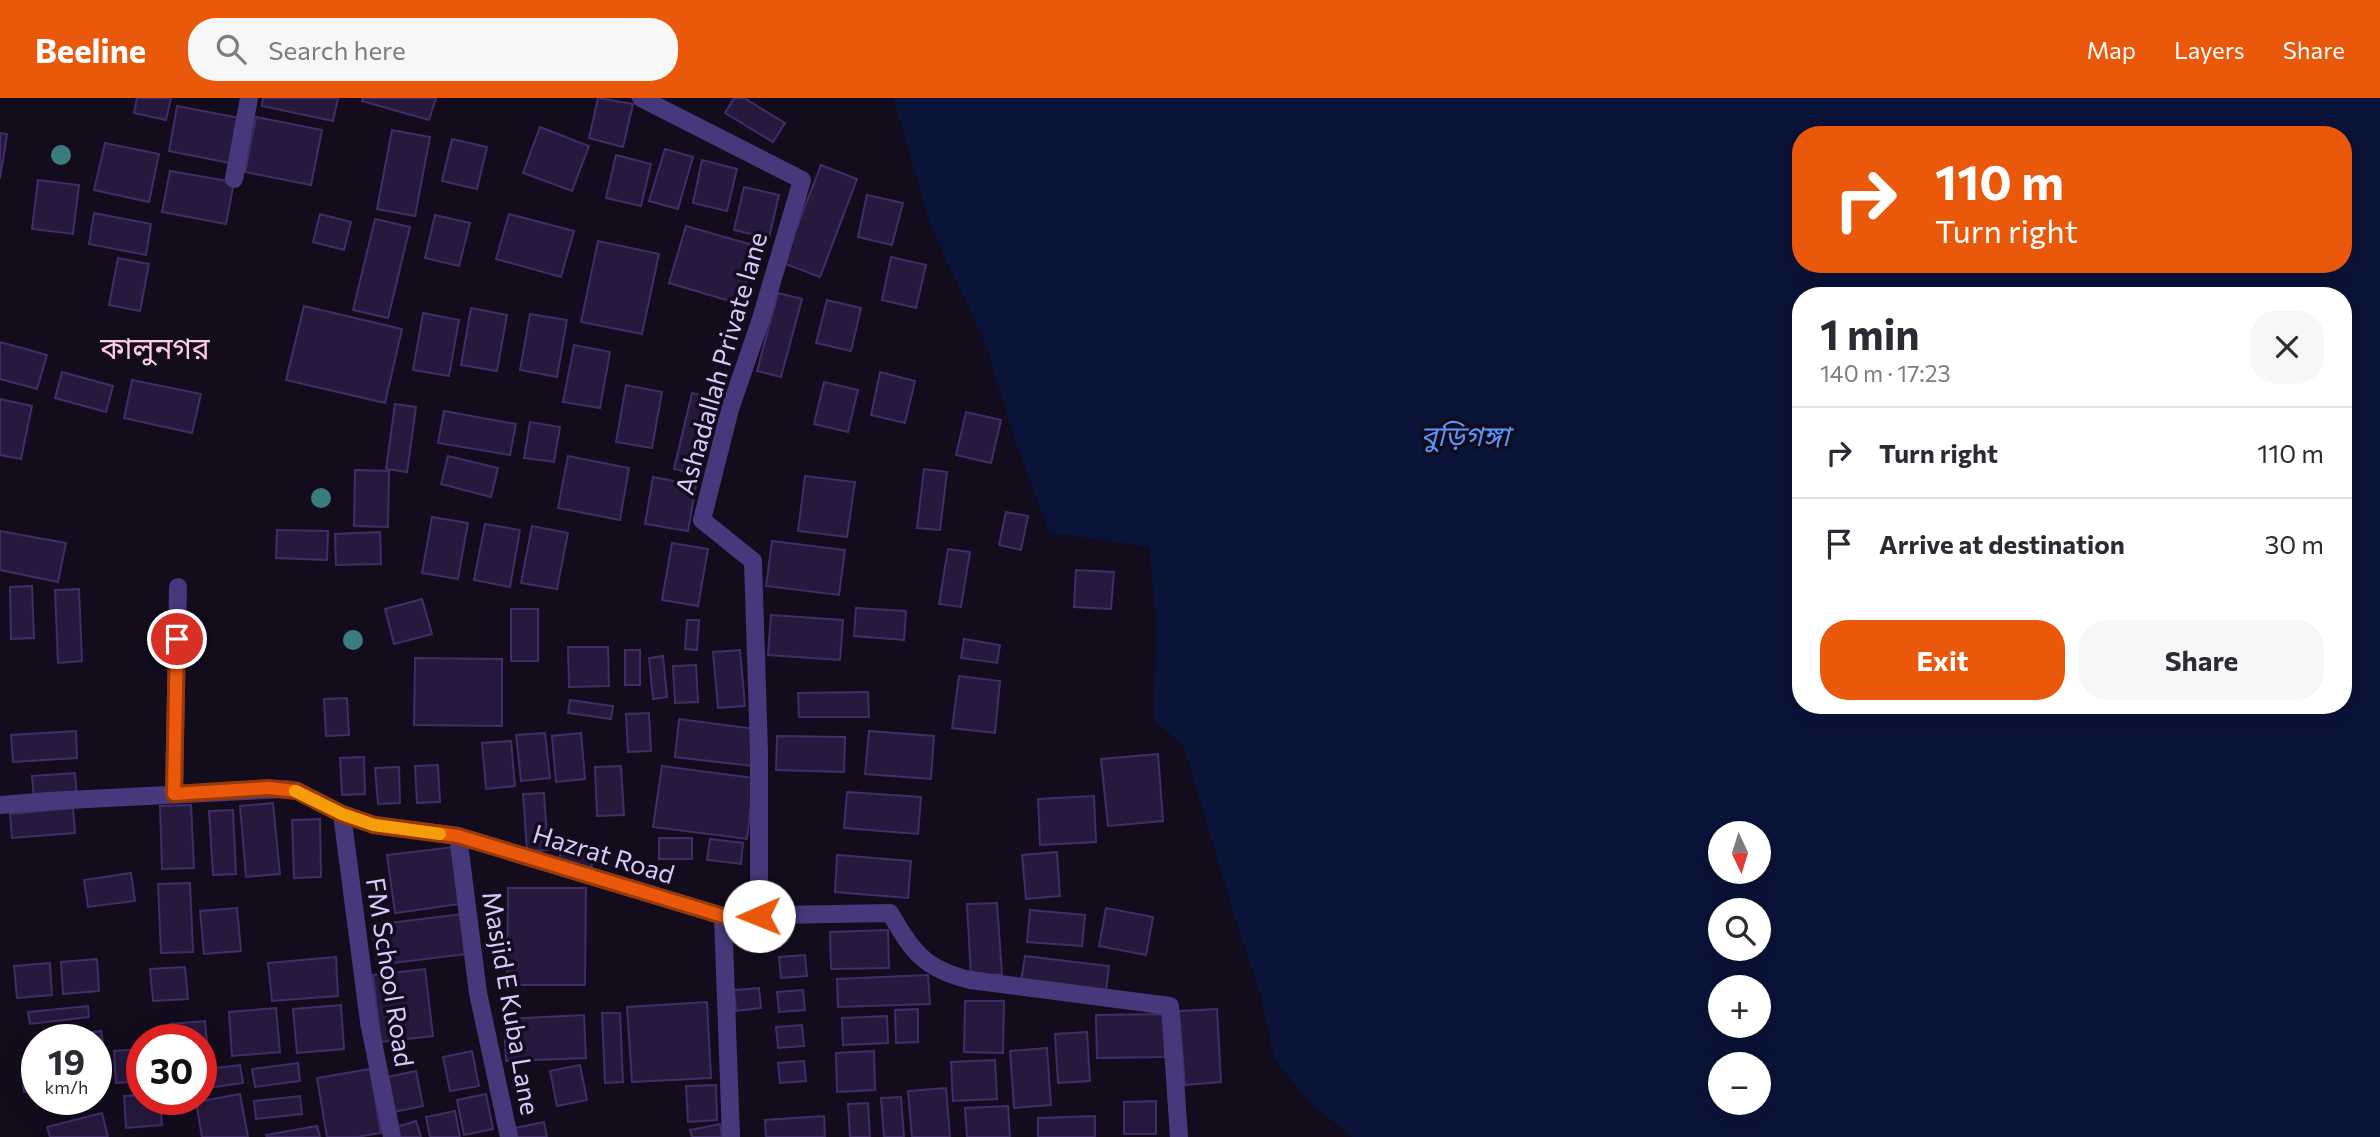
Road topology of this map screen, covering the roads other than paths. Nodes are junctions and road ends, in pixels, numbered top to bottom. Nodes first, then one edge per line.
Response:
1 (249, 98) edge
2 (642, 98) edge
3 (234, 180) dead end
4 (178, 587) dead end
5 (174, 794) junction
6 (0, 805) edge
7 (342, 814) junction
8 (458, 836) junction
9 (723, 916) junction
10 (759, 916) junction
11 (392, 1137) edge
12 (509, 1137) edge
13 (732, 1137) edge
14 (1180, 1137) edge

1 - 3 street
2 - 10 street, Ashadallah Private lane
4 - 5 street
5 - 6 street, Hazrat Road
5 - 7 street, Hazrat Road
7 - 8 street, Hazrat Road
7 - 11 street, FM School Road
8 - 9 street, Hazrat Road
8 - 12 street, Masjid E Kuba Lane
9 - 10 street, Hazrat Road
9 - 13 street
10 - 14 street, Hazrat Road

